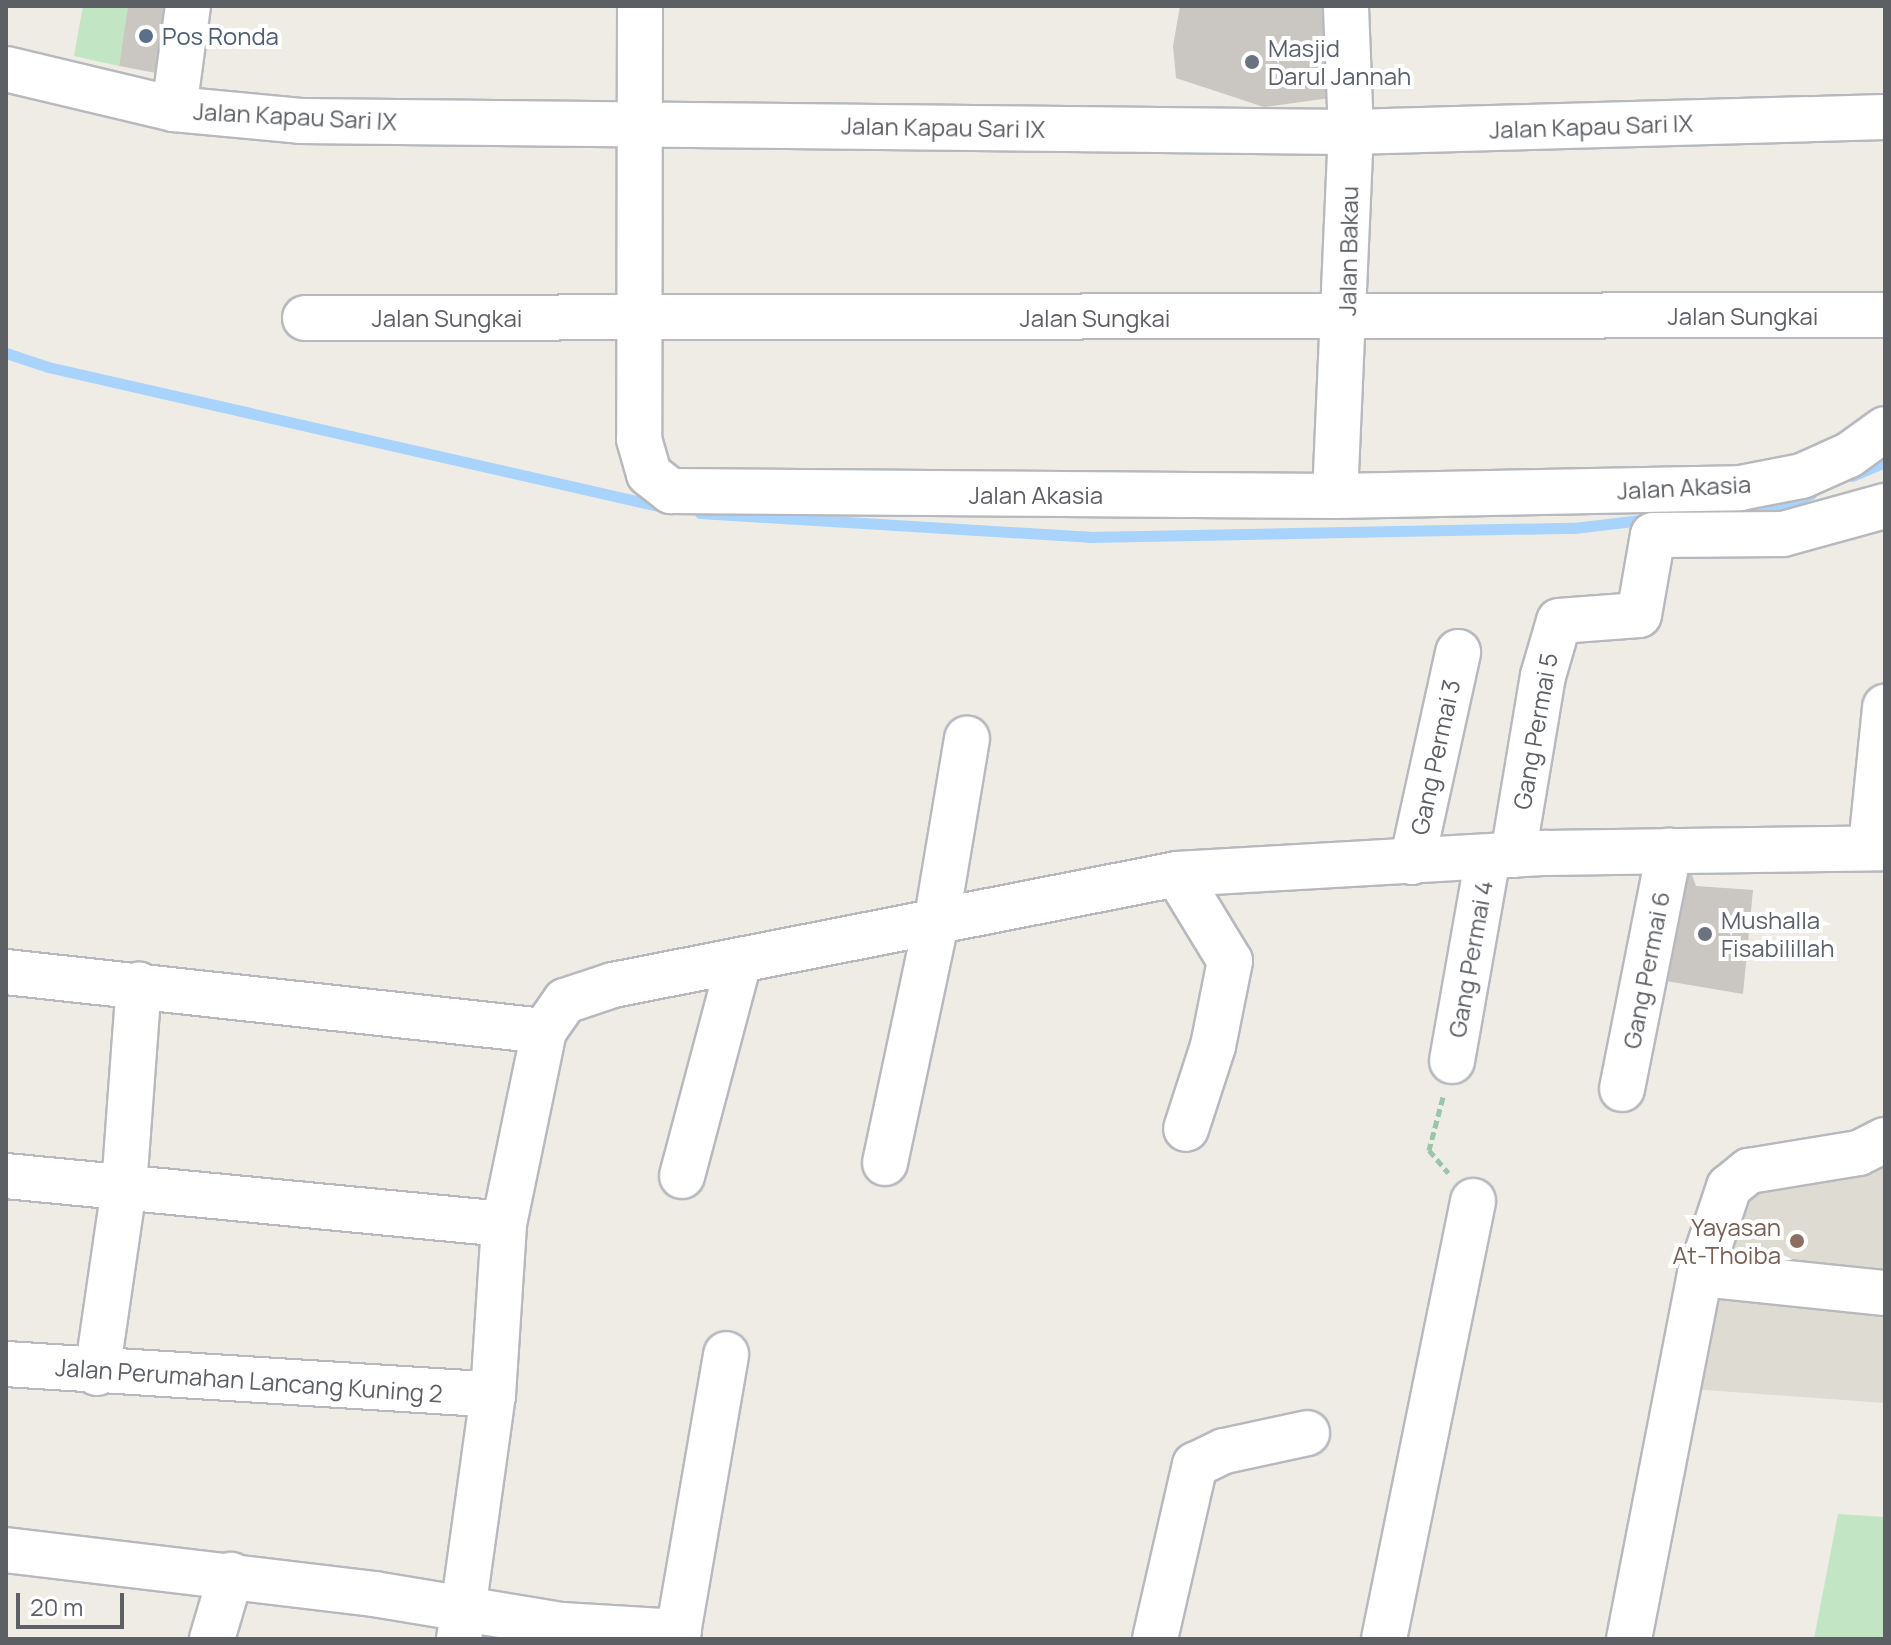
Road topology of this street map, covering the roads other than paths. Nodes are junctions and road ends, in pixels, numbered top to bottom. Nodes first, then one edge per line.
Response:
1 (188, 6) edge
2 (640, 6) edge
3 (1346, 6) edge
4 (6, 69) edge
5 (174, 109) junction
6 (1885, 117) edge
7 (637, 123) junction
8 (1351, 132) junction
9 (1885, 315) edge
10 (305, 318) dead end
11 (635, 318) junction
12 (1346, 318) junction
13 (1885, 429) edge
14 (1335, 496) junction
15 (1885, 506) edge
16 (1458, 652) dead end
17 (1885, 707) edge
18 (967, 739) dead end
19 (1878, 847) edge
20 (1669, 851) junction
21 (1500, 856) junction
22 (1412, 862) junction
23 (1177, 874) junction
24 (936, 924) junction
25 (739, 962) junction
26 (6, 972) edge
27 (139, 985) junction
28 (544, 1031) junction
29 (1452, 1061) road end
30 (1622, 1089) dead end
31 (1186, 1129) dead end
32 (1885, 1140) edge
33 (885, 1163) dead end
34 (6, 1176) edge
35 (682, 1176) dead end
36 (124, 1187) junction
37 (1473, 1201) road end
38 (504, 1224) junction
39 (1700, 1274) junction
40 (1885, 1293) edge
41 (726, 1354) dead end
42 (6, 1364) edge
43 (97, 1373) junction
44 (493, 1395) junction
45 (1307, 1433) dead end
46 (6, 1550) edge
47 (231, 1575) junction
48 (463, 1624) edge
49 (678, 1636) edge
50 (212, 1639) edge
51 (1155, 1639) edge
52 (1384, 1639) edge
53 (1629, 1639) edge

1 - 5 street
2 - 7 street, Jalan Akasia
3 - 8 street, Jalan Bakau
4 - 5 street, Jalan Kapau Sari IX
5 - 7 street, Jalan Kapau Sari IX
6 - 8 street, Jalan Kapau Sari IX
7 - 8 street, Jalan Kapau Sari IX
7 - 11 street, Jalan Akasia
8 - 12 street, Jalan Bakau
9 - 12 street, Jalan Sungkai
10 - 11 street, Jalan Sungkai
11 - 12 street, Jalan Sungkai
11 - 14 street, Jalan Akasia
12 - 14 street, Jalan Bakau
13 - 14 street, Jalan Akasia
15 - 21 street, Gang Permai 5
16 - 22 street, Gang Permai 3
17 - 19 street
18 - 24 street
19 - 20 street
20 - 21 street
20 - 30 street, Gang Permai 6
21 - 22 street
21 - 29 street, Gang Permai 4
22 - 23 street
23 - 24 street
23 - 31 street
24 - 25 street
24 - 33 street
25 - 28 street
25 - 35 street
26 - 27 street
27 - 28 street
27 - 36 street
28 - 38 street
32 - 39 street
34 - 36 street
36 - 38 street
36 - 43 street
37 - 52 street
38 - 44 street
39 - 40 street
39 - 53 street
41 - 49 street
42 - 43 street, Jalan Perumahan Lancang Kuning 2
43 - 44 street, Jalan Perumahan Lancang Kuning 2
44 - 48 street
45 - 51 street
46 - 47 street
47 - 48 street
47 - 50 street
48 - 49 street

